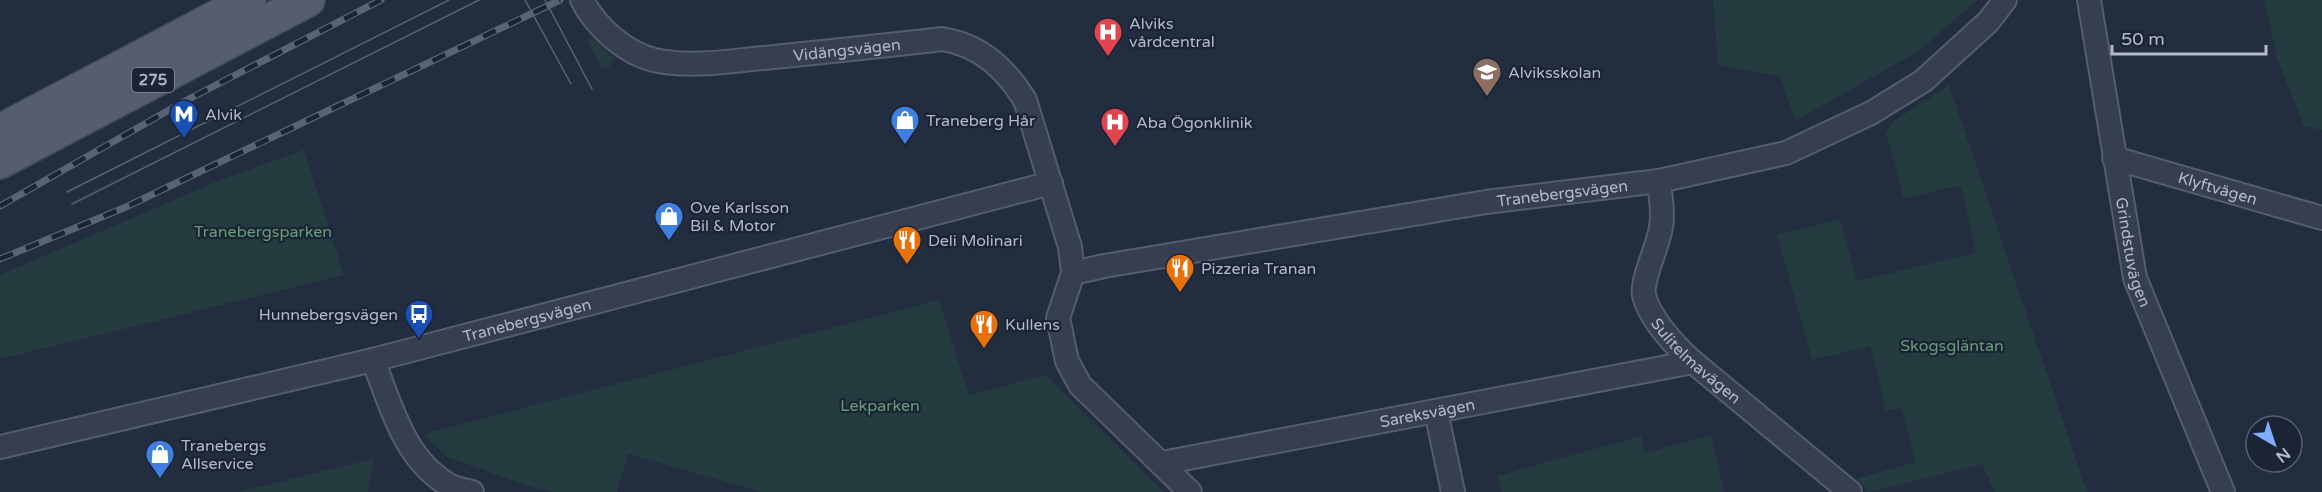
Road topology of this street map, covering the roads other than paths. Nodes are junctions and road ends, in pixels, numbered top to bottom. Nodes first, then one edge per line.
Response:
1 (249, 0) edge
2 (308, 0) edge
3 (582, 0) edge
4 (2005, 0) edge
5 (2089, 0) edge
6 (0, 131) edge
7 (2114, 159) junction
8 (0, 162) edge
9 (1659, 181) junction
10 (1051, 183) junction
11 (2322, 218) edge
12 (1073, 273) junction
13 (373, 360) junction
14 (1693, 362) junction
15 (1436, 411) junction
16 (0, 447) edge
17 (1162, 464) junction
18 (472, 492) edge
19 (1190, 492) edge
20 (1453, 492) edge
21 (1850, 492) edge
22 (2223, 492) edge

1 - 6 main road, 275
2 - 8 main road, 275
3 - 10 street, Vidängsvägen
4 - 9 street, Tranebergsvägen
5 - 7 street, Grindstuvägen
7 - 11 street, Klyftvägen
7 - 22 street, Grindstuvägen
9 - 12 street, Tranebergsvägen
9 - 14 street, Sulitelmavägen
10 - 12 street, Vidängsvägen
10 - 13 street, Tranebergsvägen
12 - 17 street
13 - 16 street, Tranebergsvägen
13 - 18 street
14 - 15 street, Sareksvägen
14 - 21 street, Sulitelmavägen
15 - 17 street, Sareksvägen
15 - 20 street
17 - 19 street

